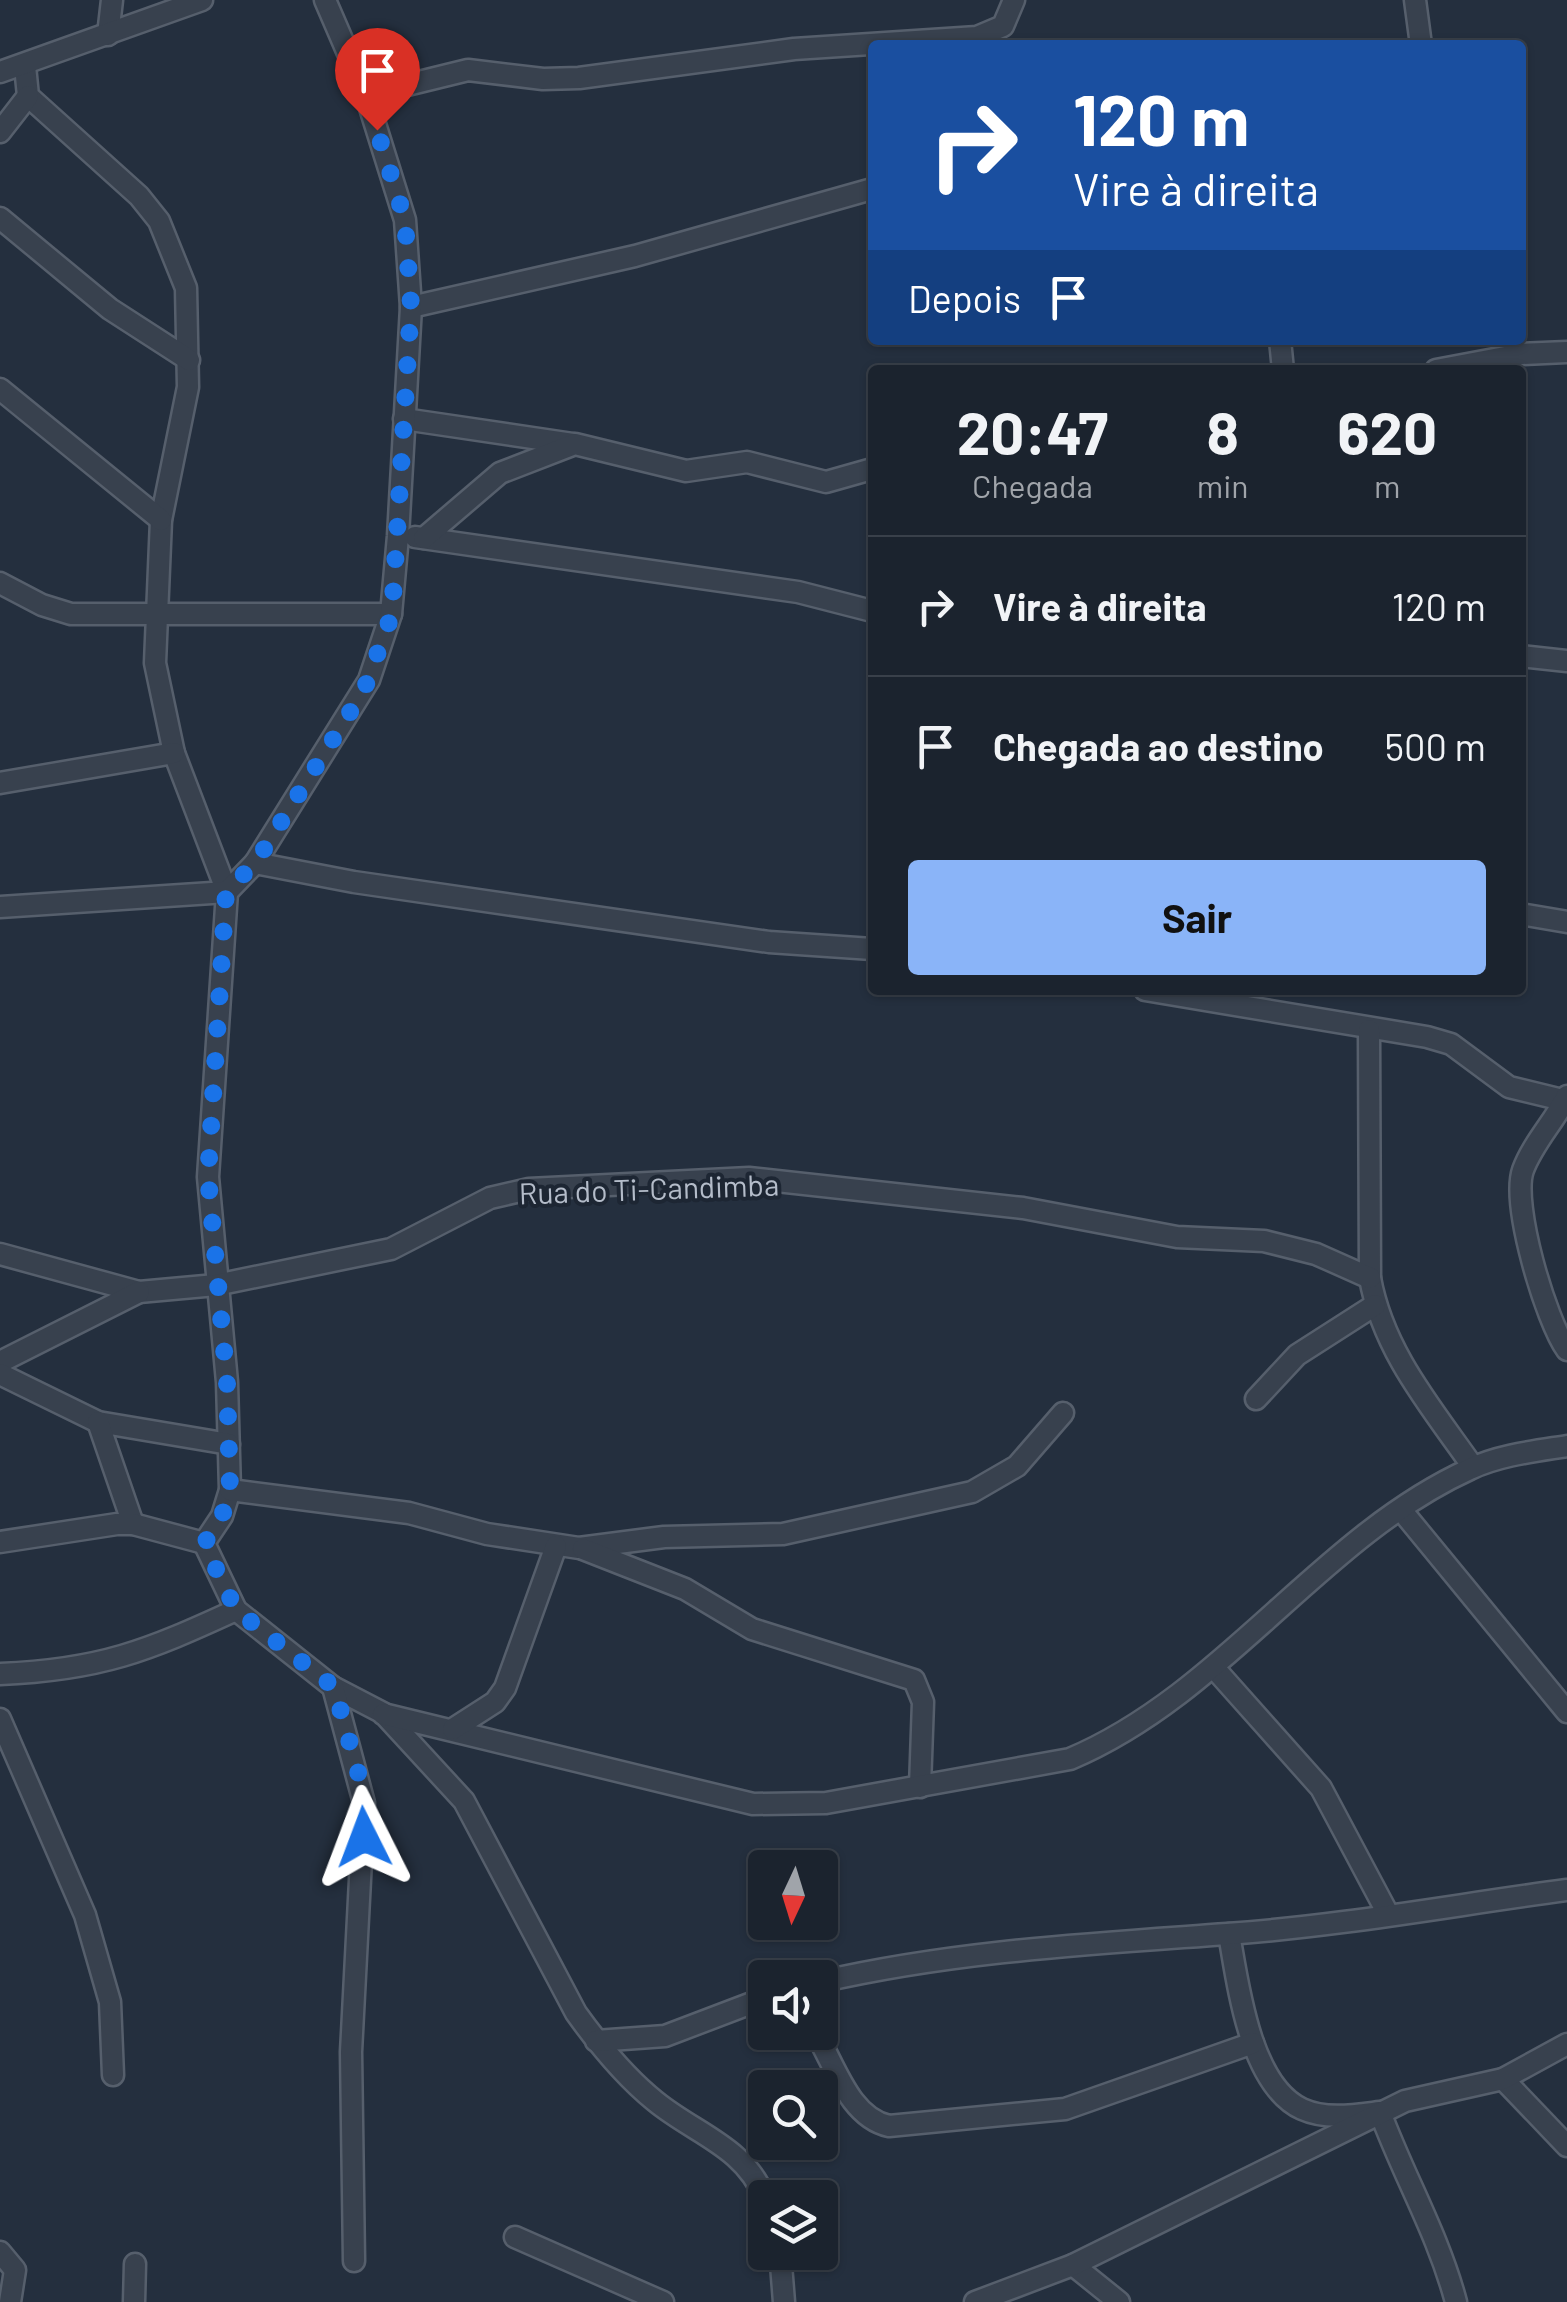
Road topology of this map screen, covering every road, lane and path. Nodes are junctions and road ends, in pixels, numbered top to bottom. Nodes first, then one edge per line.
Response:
1 (112, 0) edge
2 (202, 0) edge
3 (325, 0) edge
4 (1014, 0) edge
5 (1419, 2) edge
6 (108, 35) junction
7 (932, 40) edge
8 (1421, 40) edge
9 (868, 44) edge
10 (25, 66) junction
11 (0, 72) edge
12 (366, 95) junction
13 (28, 96) junction
14 (0, 132) edge
15 (868, 190) edge
16 (0, 218) edge
17 (411, 306) junction
18 (1567, 352) edge
19 (189, 360) junction
20 (1463, 365) edge
21 (0, 389) edge
22 (404, 419) junction
23 (575, 444) junction
24 (868, 470) edge
25 (161, 520) junction
26 (398, 536) junction
27 (424, 538) junction
28 (0, 582) edge
29 (868, 610) edge
30 (392, 614) junction
31 (154, 615) junction
32 (1526, 657) edge
33 (1567, 661) edge
34 (174, 753) junction
35 (0, 783) edge
36 (256, 862) junction
37 (226, 892) junction
38 (0, 907) edge
39 (1526, 915) edge
40 (1567, 922) edge
41 (868, 949) edge
42 (1173, 995) edge
43 (1368, 1030) junction
44 (1566, 1100) edge
45 (0, 1254) edge
46 (1370, 1278) junction
47 (216, 1285) junction
48 (138, 1292) junction
49 (1375, 1305) junction
50 (1567, 1350) edge
51 (0, 1362) edge
52 (0, 1374) edge
53 (1256, 1400) dead end
54 (1063, 1413) dead end
55 (98, 1422) junction
56 (229, 1444) junction
57 (1567, 1446) edge
58 (1473, 1467) junction
59 (230, 1490) junction
60 (1402, 1511) junction
61 (133, 1524) junction
62 (0, 1542) edge
63 (204, 1544) junction
64 (556, 1546) junction
65 (579, 1548) junction
66 (236, 1610) junction
67 (1215, 1669) junction
68 (0, 1674) edge
69 (334, 1687) junction
70 (1566, 1707) edge
71 (383, 1714) junction
72 (0, 1719) edge
73 (453, 1729) junction
74 (920, 1787) junction
75 (1567, 1890) edge
76 (1388, 1914) junction
77 (1229, 1934) junction
78 (838, 1978) edge
79 (748, 2004) edge
80 (596, 2041) junction
81 (1253, 2043) junction
82 (1567, 2044) edge
83 (825, 2050) edge
84 (113, 2076) dead end
85 (1503, 2079) junction
86 (1380, 2112) junction
87 (1567, 2146) edge
88 (756, 2180) edge
89 (515, 2237) dead end
90 (0, 2252) edge
91 (354, 2261) dead end
92 (135, 2264) dead end
93 (1073, 2265) junction
94 (781, 2270) edge
95 (10, 2302) edge
96 (134, 2302) edge
97 (662, 2302) edge
98 (784, 2302) edge
99 (975, 2302) edge
100 (1119, 2302) edge
101 (1456, 2302) edge

1 - 6 street
2 - 6 street
3 - 12 street
4 - 7 street
5 - 8 street
6 - 10 street
9 - 12 street
10 - 11 street
10 - 13 street
12 - 17 street
13 - 14 street
13 - 19 street
15 - 17 street
16 - 19 street
17 - 22 street
18 - 20 street
19 - 25 street
21 - 25 street
22 - 23 street
22 - 26 street
23 - 24 street
23 - 27 street
25 - 31 street
26 - 27 street
26 - 30 street
27 - 29 street
28 - 31 street
30 - 31 street
30 - 36 street
31 - 34 street
32 - 33 street
34 - 35 street
34 - 37 street
36 - 37 street
36 - 41 street
37 - 38 street
37 - 47 street
39 - 40 street
42 - 43 street
43 - 44 street
43 - 46 street
44 - 50 street
45 - 48 street, Rua do Ti-Candimba
46 - 47 street, Rua do Ti-Candimba
46 - 49 street
47 - 48 street, Rua do Ti-Candimba
47 - 56 street
48 - 51 street
49 - 53 street
49 - 58 street
52 - 55 street
54 - 65 street
55 - 56 street
55 - 61 street
56 - 59 street
57 - 58 street
58 - 60 street
59 - 63 street
59 - 64 street
60 - 67 street
60 - 70 street
61 - 62 street
61 - 63 street
63 - 66 street
64 - 65 street
64 - 73 street
65 - 74 street
66 - 68 street
66 - 69 street
67 - 74 street
67 - 76 street
69 - 71 street
69 - 91 street
71 - 73 street
71 - 80 street
72 - 84 street
73 - 74 street
75 - 76 street
76 - 77 street
77 - 78 street
77 - 81 street
79 - 80 street
80 - 88 street
81 - 83 street
81 - 86 street
82 - 85 street
85 - 86 street
85 - 87 street
86 - 93 street
86 - 101 street
89 - 97 street
90 - 95 street
92 - 96 street
93 - 99 street
93 - 100 street
94 - 98 street

